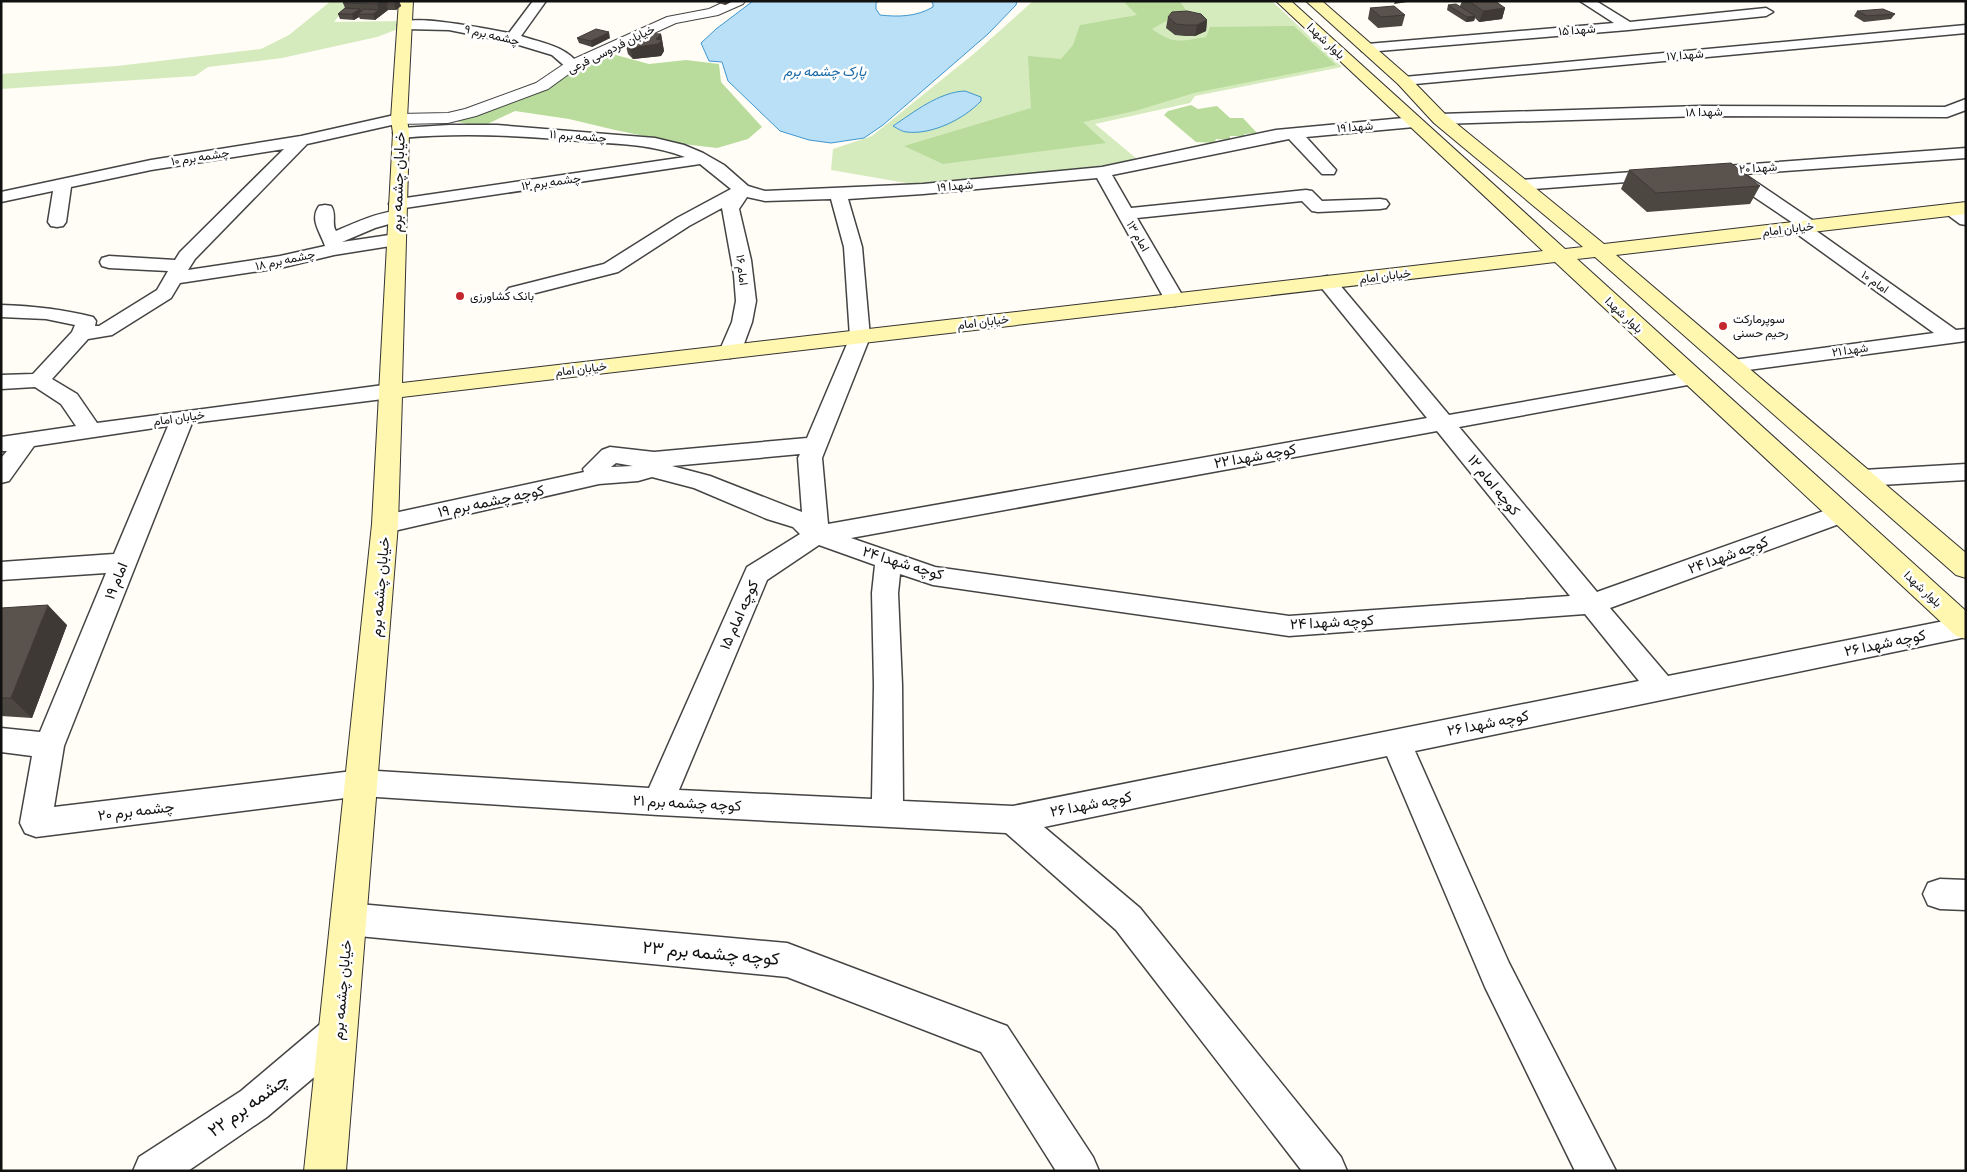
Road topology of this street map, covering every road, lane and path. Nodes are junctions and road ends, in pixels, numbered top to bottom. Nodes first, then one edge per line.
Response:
1 (406, 1) edge
2 (540, 1) edge
3 (738, 1) edge
4 (1283, 1) edge
5 (1313, 1) edge
6 (1586, 1) edge
7 (1748, 1) edge
8 (405, 25) junction
9 (1310, 26) junction
10 (1342, 26) junction
11 (1628, 26) junction
12 (1966, 29) edge
13 (512, 38) junction
14 (1367, 48) junction
15 (572, 65) junction
16 (1404, 80) junction
17 (1966, 104) edge
18 (1440, 119) junction
19 (1414, 122) junction
20 (400, 126) junction
21 (1292, 133) junction
22 (301, 141) junction
23 (1966, 153) edge
24 (703, 159) junction
25 (1328, 170) dead end
26 (1726, 170) junction
27 (1102, 172) junction
28 (63, 184) junction
29 (1521, 184) junction
30 (742, 190) junction
31 (838, 194) junction
32 (1, 197) edge
33 (1380, 204) dead end
34 (326, 210) dead end
35 (398, 210) junction
36 (1961, 213) edge
37 (1125, 214) junction
38 (57, 222) dead end
39 (1804, 227) junction
40 (396, 240) junction
41 (333, 244) junction
42 (1600, 251) junction
43 (1560, 255) junction
44 (109, 262) dead end
45 (177, 272) junction
46 (1328, 282) junction
47 (516, 292) dead end
48 (1175, 300) junction
49 (1, 311) edge
50 (82, 334) junction
51 (1959, 335) edge
52 (860, 337) junction
53 (730, 352) junction
54 (1734, 366) junction
55 (1693, 378) junction
56 (39, 380) junction
57 (1, 382) edge
58 (391, 391) junction
59 (183, 417) junction
60 (1443, 423) junction
61 (91, 430) junction
62 (27, 440) junction
63 (1, 444) edge
64 (815, 445) junction
65 (1966, 472) edge
66 (1, 476) edge
67 (597, 476) junction
68 (1862, 478) junction
69 (1841, 514) junction
70 (385, 524) junction
71 (816, 535) junction
72 (888, 560) junction
73 (123, 563) junction
74 (1966, 568) edge
75 (1, 571) edge
76 (1592, 604) junction
77 (1965, 627) edge
78 (1661, 688) junction
79 (1, 740) edge
80 (1396, 742) junction
81 (49, 746) junction
82 (361, 783) junction
83 (658, 802) junction
84 (887, 813) junction
85 (1013, 820) junction
86 (348, 920) junction
87 (338, 1033) junction
88 (327, 1153) edge
89 (153, 1171) edge
90 (311, 1171) edge
91 (1079, 1171) edge
92 (1327, 1171) edge
93 (1596, 1171) edge

1 - 8 main road, خیابان چشمه برم
2 - 13 street
3 - 15 street, خیابان فردوسی فرعی
4 - 9 main road, بلوار شهدا
5 - 10 main road, بلوار شهدا
6 - 11 street
7 - 11 street, شهدا ۱۵
8 - 13 street, چشمه برم ۹
8 - 20 main road, خیابان چشمه برم
9 - 10 main road
9 - 19 main road, بلوار شهدا
10 - 14 main road, بلوار شهدا
11 - 14 street, شهدا ۱۵
12 - 16 street, شهدا ۱۷
13 - 15 street, چشمه برم ۹
14 - 16 main road, بلوار شهدا
15 - 20 street, خیابان فردوسی فرعی
16 - 18 main road, بلوار شهدا
17 - 18 street, شهدا ۱۸
18 - 29 main road, بلوار شهدا
19 - 21 street, شهدا ۱۹
19 - 43 main road, بلوار شهدا
20 - 22 street, چشمه برم ۱۰
20 - 24 street, چشمه برم ۱۱
20 - 35 main road, خیابان چشمه برم
21 - 25 street
21 - 27 street, شهدا ۱۹
22 - 28 street, چشمه برم ۱۰
22 - 45 street
23 - 26 street, شهدا ۲۰
24 - 30 street, چشمه برم ۱۱
24 - 35 street, چشمه برم ۱۲
26 - 29 street, شهدا ۲۰
26 - 39 street, امام ۱۰
27 - 31 street, شهدا ۱۹
27 - 37 street, امام ۱۳
28 - 32 street, چشمه برم ۱۰
28 - 38 street
29 - 42 main road, بلوار شهدا
30 - 31 street, شهدا ۱۹
30 - 47 street
30 - 53 street, امام ۱۶
31 - 52 street
33 - 37 street
34 - 41 street
35 - 40 main road, خیابان چشمه برم
35 - 41 street, چشمه برم ۱۲
36 - 39 main road, خیابان امام
37 - 48 street, امام ۱۳
39 - 42 main road, خیابان امام
39 - 51 street, امام ۱۰
40 - 41 street, چشمه برم ۱۸
40 - 58 main road, خیابان چشمه برم
41 - 45 street, چشمه برم ۱۸
42 - 43 main road, خیابان امام
42 - 54 main road, بلوار شهدا
43 - 46 main road, خیابان امام
43 - 55 main road, بلوار شهدا
44 - 45 street, چشمه برم ۱۸
45 - 50 street
46 - 48 main road, خیابان امام
46 - 60 street, کوچه امام ۱۲
48 - 52 main road, خیابان امام
49 - 50 street
50 - 56 street
51 - 54 street, شهدا ۲۱
52 - 53 main road, خیابان امام
52 - 64 street
53 - 58 main road, خیابان امام
54 - 68 main road, بلوار شهدا
55 - 60 street, کوچه شهدا ۲۲
55 - 69 main road, بلوار شهدا
56 - 57 street
56 - 61 street
58 - 59 street, خیابان امام
58 - 70 main road, خیابان چشمه برم
59 - 61 street, خیابان امام
59 - 73 street, امام ۱۹
60 - 71 street, کوچه شهدا ۲۲
60 - 76 street, کوچه امام ۱۲
61 - 62 street, خیابان امام
62 - 63 street, خیابان امام
62 - 66 street
64 - 67 street
64 - 71 street
65 - 68 street
67 - 70 street, کوچه چشمه برم ۱۹
67 - 71 street, کوچه چشمه برم ۱۹
68 - 74 main road, بلوار شهدا
69 - 76 street, کوچه شهدا ۲۴
69 - 77 main road, بلوار شهدا
70 - 82 main road, خیابان چشمه برم
71 - 72 street, کوچه شهدا ۲۴
71 - 83 street, کوچه امام ۱۵
72 - 76 street, کوچه شهدا ۲۴
72 - 84 street
73 - 75 street
73 - 81 street, امام ۱۹
76 - 78 street, کوچه امام ۱۲
77 - 78 street, کوچه شهدا ۲۶
78 - 80 street, کوچه شهدا ۲۶
79 - 81 street
80 - 85 street, کوچه شهدا ۲۶
80 - 93 street
81 - 82 street, چشمه برم ۲۰
82 - 83 street, کوچه چشمه برم ۲۱
82 - 86 main road, خیابان چشمه برم
83 - 84 street, کوچه چشمه برم ۲۱
84 - 85 street, کوچه چشمه برم ۲۱
85 - 92 street
86 - 87 main road, خیابان چشمه برم
86 - 91 street, کوچه چشمه برم ۲۳
87 - 88 main road, خیابان چشمه برم
87 - 89 street, چشمه برم ۲۲
88 - 90 street

